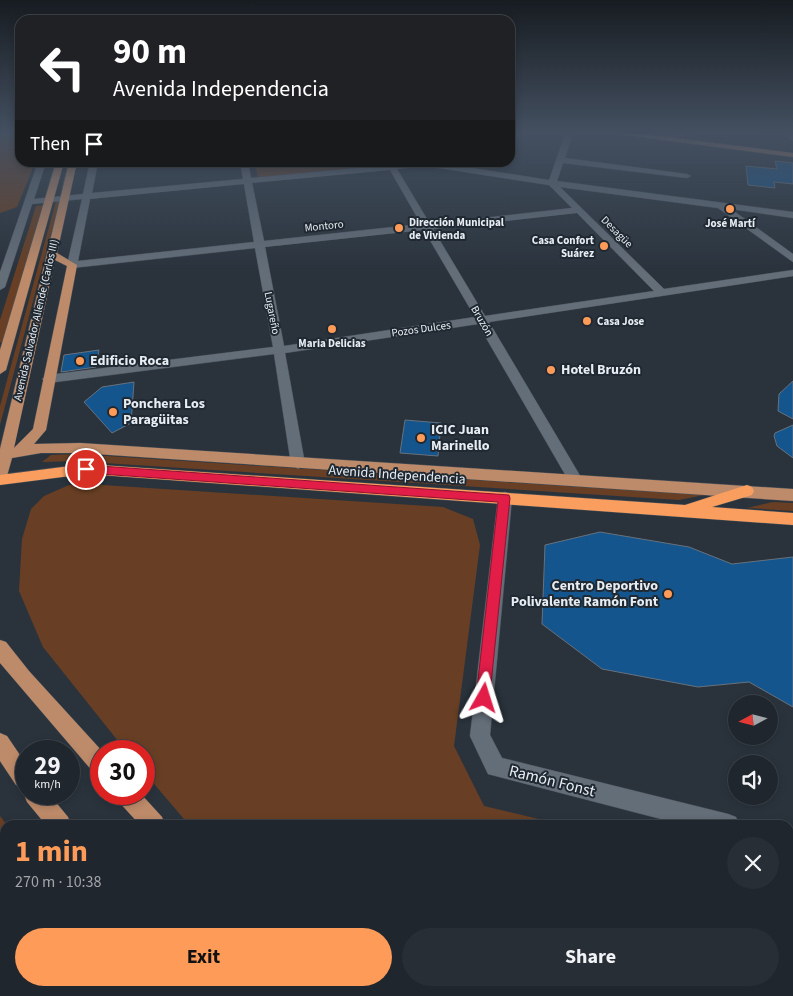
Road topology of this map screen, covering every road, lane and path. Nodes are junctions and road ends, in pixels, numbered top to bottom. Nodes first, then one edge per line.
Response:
1 (36, 178) edge
2 (55, 178) edge
3 (69, 178) edge
4 (90, 178) edge
5 (246, 178) edge
6 (276, 178) edge
7 (401, 178) edge
8 (522, 178) edge
9 (554, 178) edge
10 (246, 182) junction
11 (552, 183) junction
12 (86, 197) junction
13 (64, 199) junction
14 (49, 200) junction
15 (28, 202) junction
16 (719, 205) junction
17 (580, 210) junction
18 (793, 215) edge
19 (428, 226) junction
20 (258, 244) junction
21 (52, 254) junction
22 (793, 259) edge
23 (72, 265) junction
24 (793, 273) edge
25 (0, 287) edge
26 (662, 293) junction
27 (481, 320) junction
28 (279, 350) junction
29 (3, 351) edge
30 (0, 370) edge
31 (48, 380) junction
32 (39, 430) junction
33 (69, 448) junction
34 (22, 450) junction
35 (298, 464) junction
36 (1, 468) edge
37 (575, 479) junction
38 (747, 491) junction
39 (793, 495) edge
40 (504, 498) junction
41 (682, 511) junction
42 (793, 519) edge
43 (0, 648) edge
44 (0, 743) edge
45 (90, 754) edge
46 (0, 764) edge
47 (15, 766) edge
48 (15, 775) edge
49 (44, 805) edge
50 (137, 805) edge
51 (56, 820) edge
52 (150, 820) edge
53 (708, 820) edge

1 - 15 street
2 - 14 main road, Avenida Salvador Allende (Carlos III)
3 - 13 main road, Avenida Salvador Allende (Carlos III)
4 - 12 street, Avenida Salvador Allende (Carlos III)
5 - 10 street, Lugareño
6 - 10 street
7 - 19 street, Bruzón
8 - 11 street
9 - 11 street
10 - 12 street
10 - 20 street, Lugareño
11 - 16 street
11 - 17 street, Desagüe
12 - 13 street
12 - 23 street, Avenida Salvador Allende (Carlos III)
13 - 14 street
13 - 21 main road, Avenida Salvador Allende (Carlos III)
14 - 15 street
14 - 29 main road, Avenida Salvador Allende (Carlos III)
15 - 25 street
16 - 18 street
16 - 22 street
17 - 19 street, Montoro
17 - 26 street, Desagüe
19 - 20 street, Montoro
19 - 27 street, Bruzón
20 - 23 street, Montoro
20 - 28 street, Lugareño
21 - 23 main road
21 - 36 main road, Avenida Salvador Allende (Carlos III)
23 - 31 main road
24 - 26 street, Pozos Dulces
26 - 27 street, Pozos Dulces
27 - 28 street, Pozos Dulces
27 - 37 street, Bruzón
28 - 31 street, Pozos Dulces
28 - 35 street, Lugareño
29 - 30 main road, Avenida Salvador Allende (Carlos III)
31 - 32 main road
32 - 33 main road
32 - 34 main road
33 - 34 main road, Avenida Independencia
33 - 35 main road, Avenida Independencia
34 - 36 main road
35 - 37 main road, Avenida Independencia
36 - 40 highway, Avenida Independencia
37 - 38 main road, Avenida Independencia
38 - 39 main road, Avenida Independencia
38 - 41 highway
40 - 41 highway, Avenida Independencia
40 - 53 street, Ramón Fonst
41 - 42 highway, Avenida Independencia
43 - 45 main road
44 - 47 main road
46 - 48 main road
49 - 51 main road
50 - 52 main road

